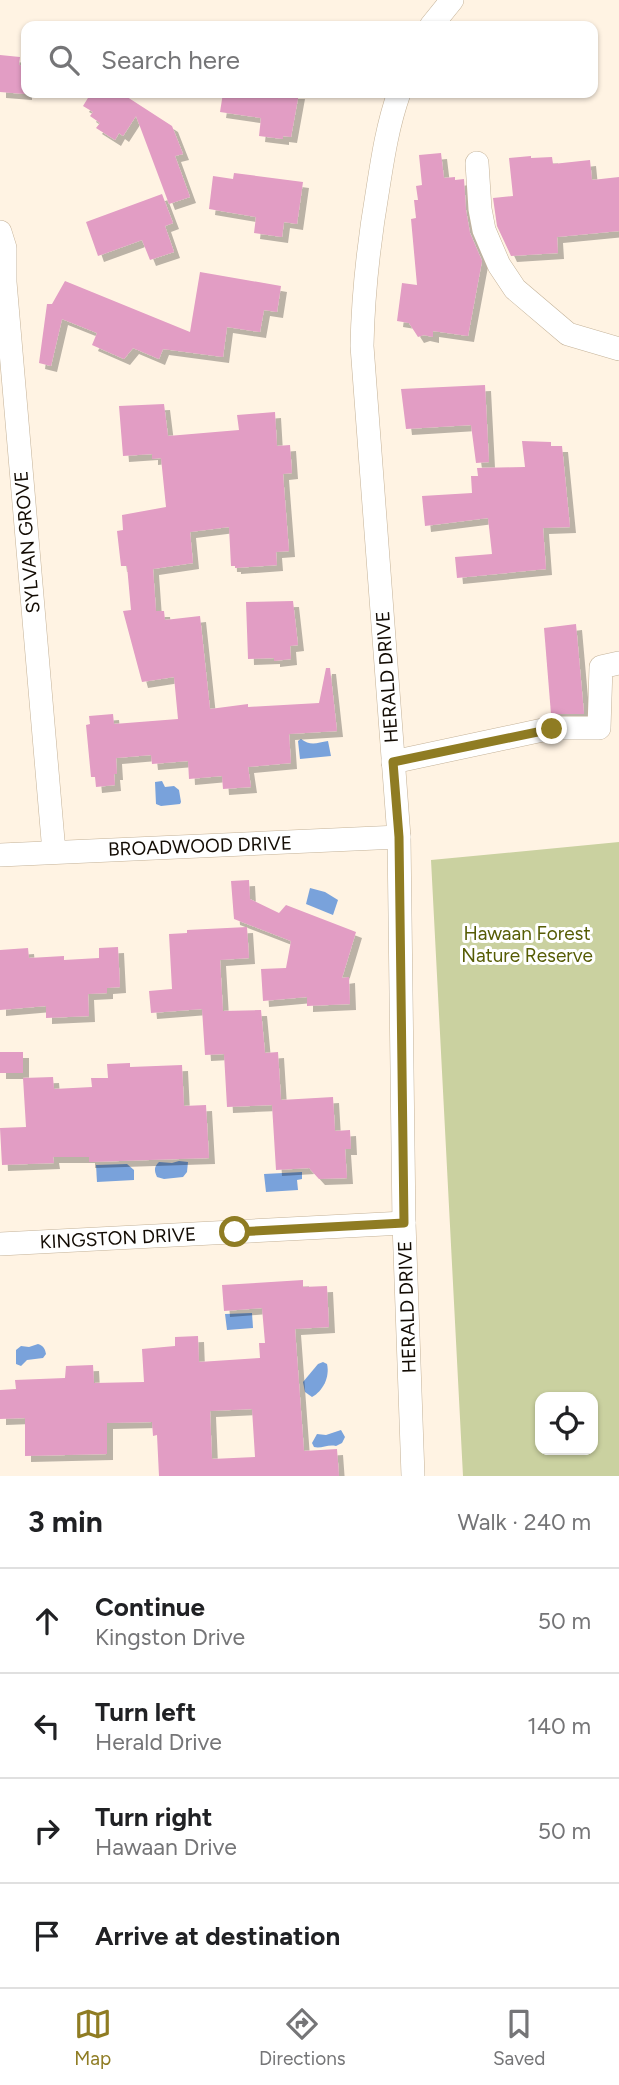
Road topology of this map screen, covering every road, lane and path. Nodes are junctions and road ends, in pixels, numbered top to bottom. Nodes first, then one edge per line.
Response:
1 (439, 0) edge
2 (452, 0) edge
3 (433, 21) edge
4 (435, 21) edge
5 (397, 98) edge
6 (477, 163) dead end
7 (0, 232) edge
8 (619, 349) edge
9 (619, 663) edge
10 (393, 762) junction
11 (399, 837) junction
12 (54, 852) junction
13 (0, 855) edge
14 (404, 1223) junction
15 (0, 1244) edge
16 (413, 1476) edge

1 - 3 street
2 - 4 street
5 - 10 street, HERALD DRIVE
6 - 8 street
7 - 12 street, SYLVAN GROVE
9 - 10 street
10 - 11 street, HERALD DRIVE
11 - 12 street, BROADWOOD DRIVE
11 - 14 street, HERALD DRIVE
12 - 13 street, BROADWOOD DRIVE
14 - 15 street, KINGSTON DRIVE
14 - 16 street, HERALD DRIVE

